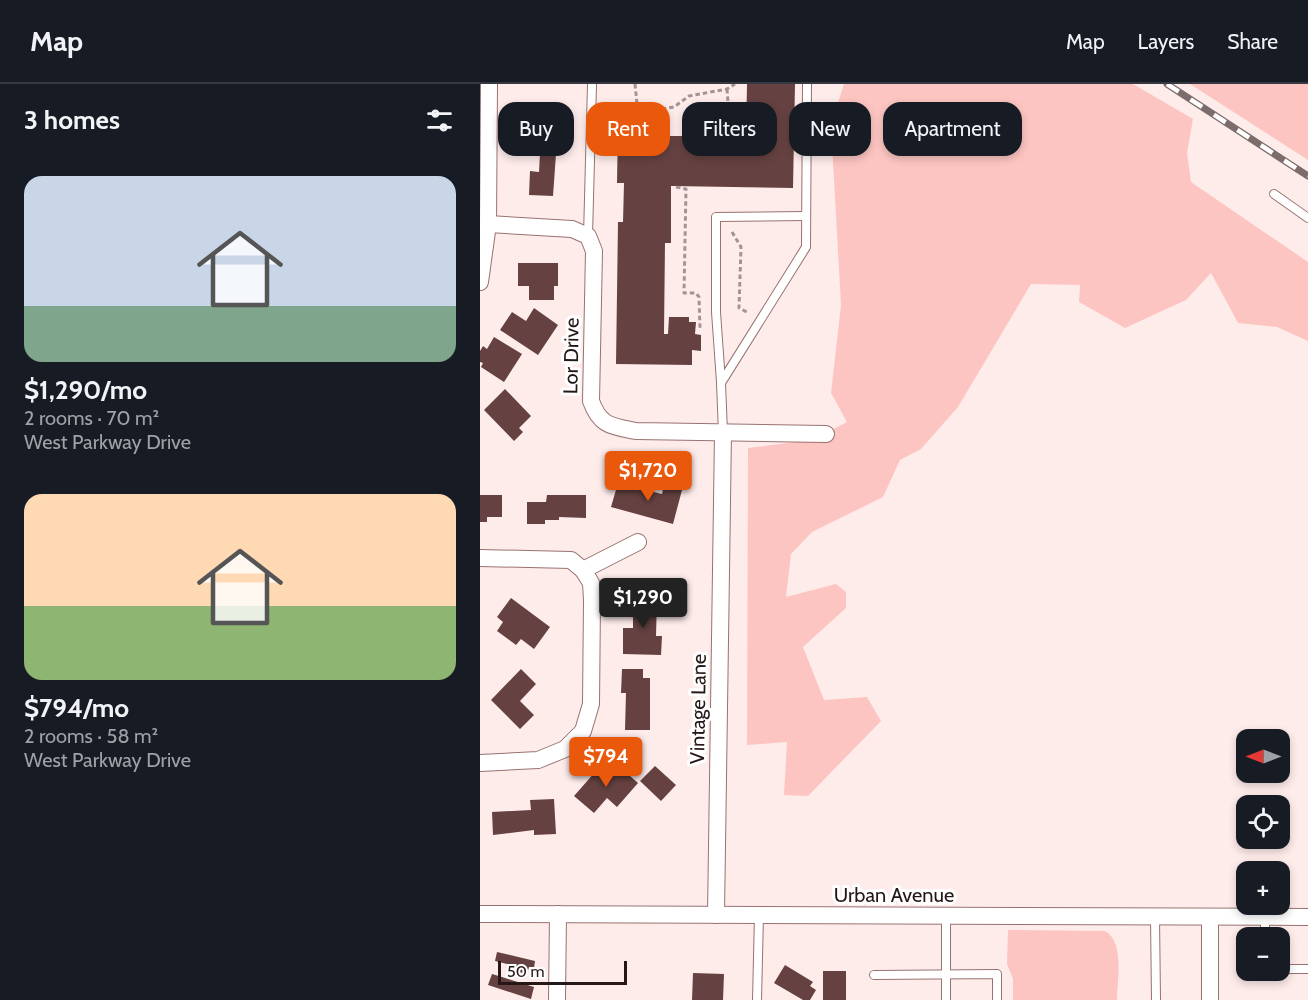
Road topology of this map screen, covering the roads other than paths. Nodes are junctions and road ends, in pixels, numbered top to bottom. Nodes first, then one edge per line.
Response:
1 (489, 84) edge
2 (592, 84) edge
3 (807, 84) edge
4 (1274, 194) dead end
5 (806, 216) junction
6 (1308, 218) edge
7 (488, 224) junction
8 (588, 236) junction
9 (481, 280) edge
10 (721, 383) junction
11 (723, 433) junction
12 (826, 434) dead end
13 (638, 542) dead end
14 (480, 558) edge
15 (583, 570) junction
16 (480, 763) edge
17 (480, 914) edge
18 (558, 914) junction
19 (716, 915) junction
20 (759, 915) junction
21 (946, 916) junction
22 (1155, 916) junction
23 (1210, 917) junction
24 (1265, 917) junction
25 (1308, 917) edge
26 (1265, 927) edge
27 (1290, 969) edge
28 (1308, 969) edge
29 (945, 974) junction
30 (874, 975) dead end
31 (557, 1000) edge
32 (757, 1000) edge
33 (946, 1000) edge
34 (997, 1000) edge
35 (1156, 1000) edge
36 (1210, 1000) edge

1 - 7 street
2 - 8 lane
3 - 5 lane
4 - 6 lane
5 - 10 lane
5 - 10 lane
7 - 8 street
7 - 9 street
8 - 11 street, Lor Drive
10 - 11 lane
11 - 12 street, Lor Drive
11 - 19 street, Vintage Lane
13 - 15 street
14 - 15 street
15 - 16 street
17 - 18 street, Urban Avenue
18 - 19 street, Urban Avenue
18 - 31 street
19 - 20 street, Urban Avenue
20 - 21 street, Urban Avenue
20 - 32 lane
21 - 22 street, Urban Avenue
21 - 29 lane
22 - 23 street, Urban Avenue
22 - 35 lane
23 - 24 street, Urban Avenue
23 - 36 street
24 - 25 street, Urban Avenue
24 - 26 lane
27 - 28 lane
29 - 30 lane
29 - 33 lane
29 - 34 lane

